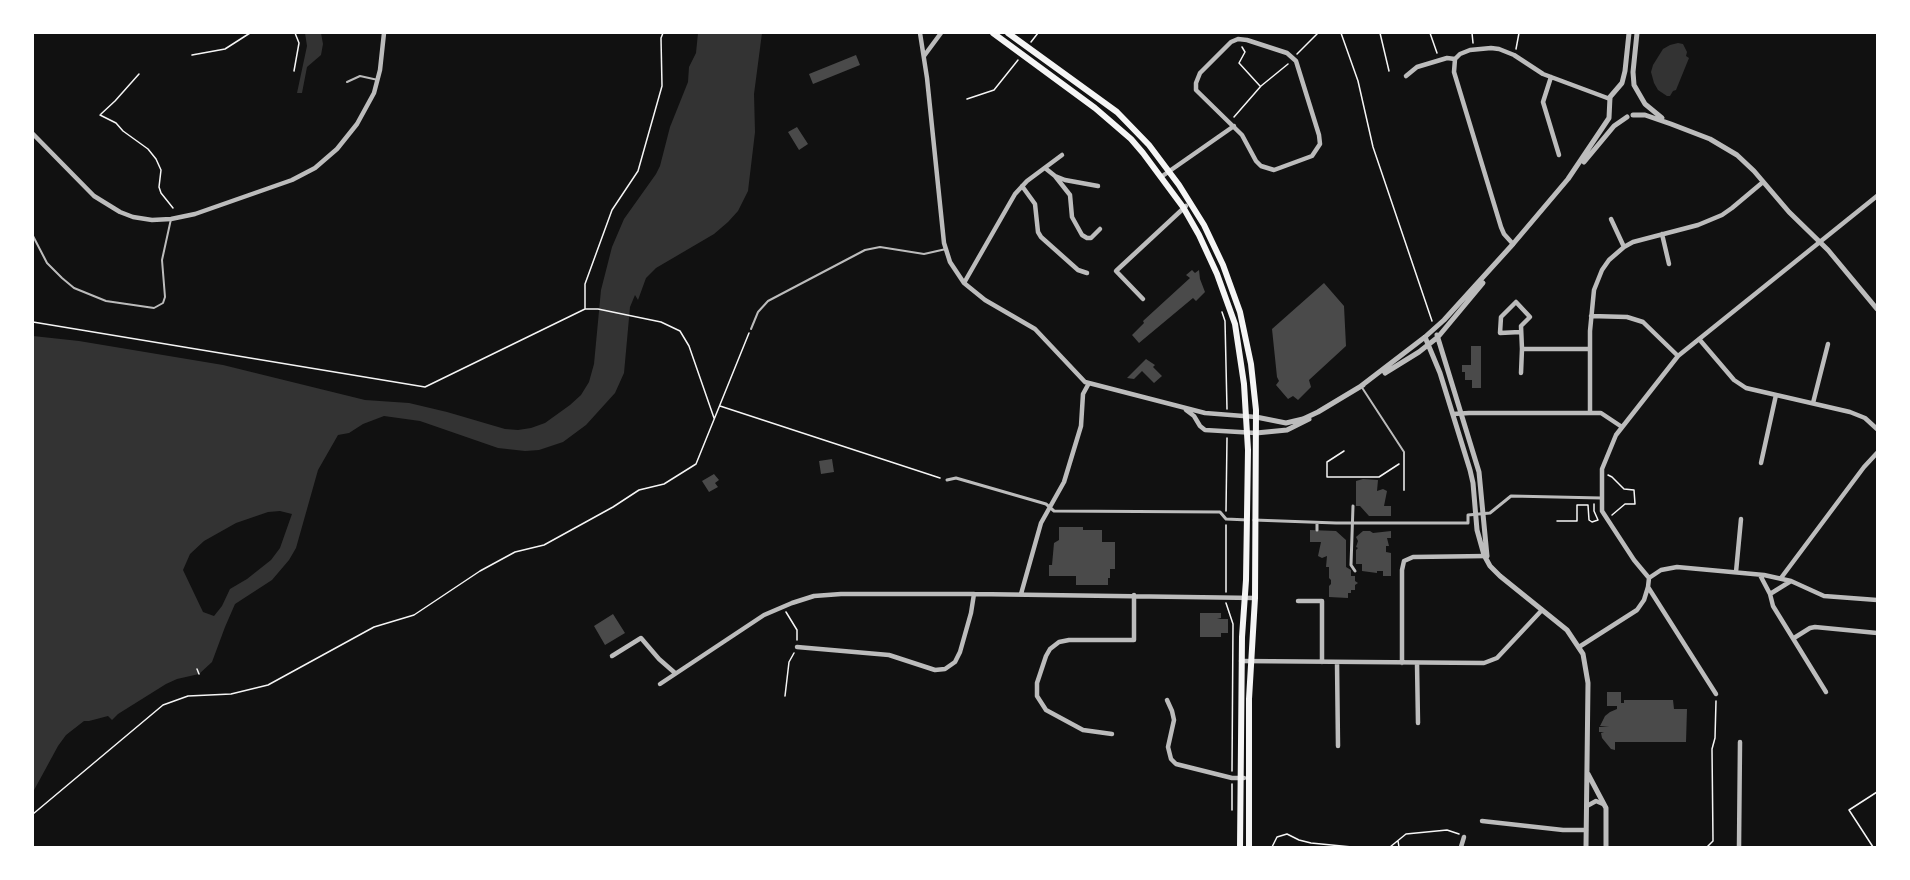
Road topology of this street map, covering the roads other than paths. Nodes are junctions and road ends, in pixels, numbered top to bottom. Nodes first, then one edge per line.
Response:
1 (384, 33) edge
2 (920, 33) edge
3 (941, 33) edge
4 (993, 33) edge
5 (1008, 33) edge
6 (1629, 33) edge
7 (1637, 33) edge
8 (924, 56) junction
9 (1455, 59) junction
10 (1406, 76) dead end
11 (1551, 77) junction
12 (378, 80) junction
13 (347, 82) dead end
14 (1617, 89) junction
15 (1636, 91) junction
16 (1640, 97) junction
17 (1610, 99) junction
18 (1611, 106) junction
19 (1630, 116) junction
20 (1232, 124) junction
21 (1671, 124) junction
22 (33, 134) edge
23 (1062, 155) dead end
24 (1559, 155) dead end
25 (1045, 168) junction
26 (1169, 171) junction
27 (1055, 176) junction
28 (1161, 177) junction
29 (1568, 179) junction
30 (1763, 182) junction
31 (1022, 186) junction
32 (1098, 186) dead end
33 (1877, 196) edge
34 (1190, 203) junction
35 (1183, 207) junction
36 (171, 219) junction
37 (1611, 219) dead end
38 (1100, 229) dead end
39 (1662, 234) junction
40 (33, 236) edge
41 (1820, 241) junction
42 (1514, 244) junction
43 (1624, 247) junction
44 (946, 249) junction
45 (1669, 264) dead end
46 (1086, 273) dead end
47 (964, 283) junction
48 (1143, 299) dead end
49 (1877, 309) edge
50 (1592, 316) junction
51 (1435, 328) junction
52 (751, 329) road end
53 (1520, 332) junction
54 (1425, 337) junction
55 (1438, 337) junction
56 (1699, 339) junction
57 (1828, 344) dead end
58 (1428, 345) junction
59 (1521, 349) junction
60 (1590, 349) junction
61 (1678, 356) junction
62 (1521, 373) dead end
63 (1089, 383) junction
64 (1362, 386) junction
65 (1776, 395) junction
66 (1813, 403) junction
67 (1182, 407) junction
68 (1318, 412) junction
69 (1461, 413) junction
70 (1590, 413) junction
71 (1453, 414) junction
72 (1247, 416) junction
73 (1256, 417) junction
74 (1622, 427) junction
75 (1877, 429) edge
76 (1248, 433) junction
77 (1256, 433) junction
78 (1877, 453) edge
79 (1761, 463) dead end
80 (947, 480) road end
81 (1404, 490) dead end
82 (1601, 498) junction
83 (1353, 506) dead end
84 (1050, 507) junction
85 (1483, 513) junction
86 (1475, 514) junction
87 (1741, 519) dead end
88 (1247, 520) junction
89 (1255, 520) junction
90 (1317, 523) junction
91 (1352, 523) junction
92 (1317, 530) dead end
93 (1486, 557) junction
94 (1346, 564) dead end
95 (1351, 565) junction
96 (1355, 571) dead end
97 (1736, 572) junction
98 (1760, 574) junction
99 (1649, 578) junction
100 (1781, 578) junction
101 (1791, 581) junction
102 (1648, 587) junction
103 (974, 594) junction
104 (1021, 594) junction
105 (1770, 594) junction
106 (1134, 595) junction
107 (1245, 597) junction
108 (1255, 598) junction
109 (1877, 600) edge
110 (1298, 601) dead end
111 (1542, 610) junction
112 (1877, 633) edge
113 (1794, 638) junction
114 (797, 647) road end
115 (1579, 647) junction
116 (612, 656) dead end
117 (1241, 661) junction
118 (1253, 662) junction
119 (1322, 662) junction
120 (1337, 662) junction
121 (1402, 663) junction
122 (1417, 663) junction
123 (675, 673) junction
124 (660, 684) dead end
125 (1826, 692) dead end
126 (1716, 694) road end
127 (1167, 700) dead end
128 (1418, 723) dead end
129 (1112, 734) dead end
130 (1740, 742) dead end
131 (1338, 746) dead end
132 (1587, 770) junction
133 (1250, 777) junction
134 (1241, 778) junction
135 (1586, 808) junction
136 (1606, 808) junction
137 (1482, 821) dead end
138 (1586, 830) junction
139 (1464, 837) road end
140 (1239, 847) edge
141 (1250, 847) edge
142 (1461, 847) edge
143 (1586, 847) edge
144 (1606, 847) edge
145 (1739, 847) edge

1 - 12 street
2 - 8 street
3 - 8 street
4 - 28 main road
5 - 26 main road
6 - 14 street
7 - 15 street
8 - 44 street
9 - 10 street
9 - 11 street
9 - 42 street
11 - 17 street
11 - 24 street
12 - 13 lane
12 - 36 street
14 - 15 street
14 - 17 street
15 - 16 street
16 - 19 street
16 - 21 street
17 - 18 street
18 - 19 street
18 - 29 street
19 - 21 street
19 - 29 street
20 - 20 street
20 - 26 street
21 - 30 street
22 - 36 street
23 - 25 street
25 - 27 street
25 - 31 street
26 - 28 street
26 - 34 main road
27 - 32 street
27 - 38 street
28 - 35 main road
29 - 42 street
30 - 39 street
30 - 41 street
31 - 46 street
31 - 47 street
33 - 41 street
34 - 35 street
34 - 73 main road
35 - 48 street
35 - 72 main road
36 - 40 lane
37 - 43 street
39 - 43 street
39 - 45 street
41 - 49 street
41 - 56 street
42 - 51 street
42 - 55 street
43 - 50 street
44 - 47 street
44 - 52 lane
47 - 63 street
50 - 60 street
50 - 61 street
51 - 54 street
51 - 55 street
53 - 53 street
53 - 59 street
54 - 58 street
54 - 64 street
55 - 58 street
55 - 69 street
56 - 61 street
56 - 65 street
57 - 66 street
58 - 64 street
58 - 71 street
59 - 60 street
59 - 62 street
60 - 70 street
61 - 74 street
63 - 67 street
63 - 84 street
64 - 68 street
64 - 81 lane
65 - 66 street
65 - 79 street
66 - 75 street
67 - 72 street
67 - 76 street
68 - 73 street
68 - 77 street
69 - 70 street
69 - 71 street
69 - 85 street
70 - 74 street
71 - 86 street
72 - 73 street
72 - 76 main road
73 - 77 main road
74 - 82 street
76 - 77 street
76 - 88 main road
77 - 89 main road
78 - 100 street
80 - 84 street
82 - 85 street
82 - 99 street
83 - 91 street
84 - 88 street
84 - 104 street
85 - 86 street
85 - 93 street
86 - 91 street
86 - 93 street
87 - 97 street
88 - 89 street
88 - 107 main road
89 - 90 street
89 - 108 main road
90 - 91 street
90 - 92 street
91 - 95 street
93 - 111 street
93 - 121 street
94 - 95 street
95 - 96 street
97 - 98 street
97 - 99 street
98 - 100 street
98 - 105 street
99 - 102 street
100 - 101 street
101 - 105 street
101 - 109 street
102 - 115 street
102 - 126 street
103 - 104 street
103 - 114 street
103 - 123 street
104 - 106 street
105 - 113 street
106 - 107 street
106 - 129 street
107 - 108 street
107 - 117 main road
108 - 118 main road
110 - 119 street
111 - 115 street
111 - 122 street
112 - 113 street
113 - 125 street
115 - 132 street
116 - 123 street
117 - 118 street
117 - 134 main road
118 - 119 street
118 - 133 main road
119 - 120 street
120 - 121 street
120 - 131 street
121 - 122 street
122 - 128 street
123 - 124 street
127 - 134 street
130 - 145 street
132 - 135 street
132 - 136 street
133 - 134 street
133 - 141 main road
134 - 140 main road
135 - 136 street
135 - 138 street
136 - 144 street
137 - 138 street
138 - 143 street
139 - 142 street

